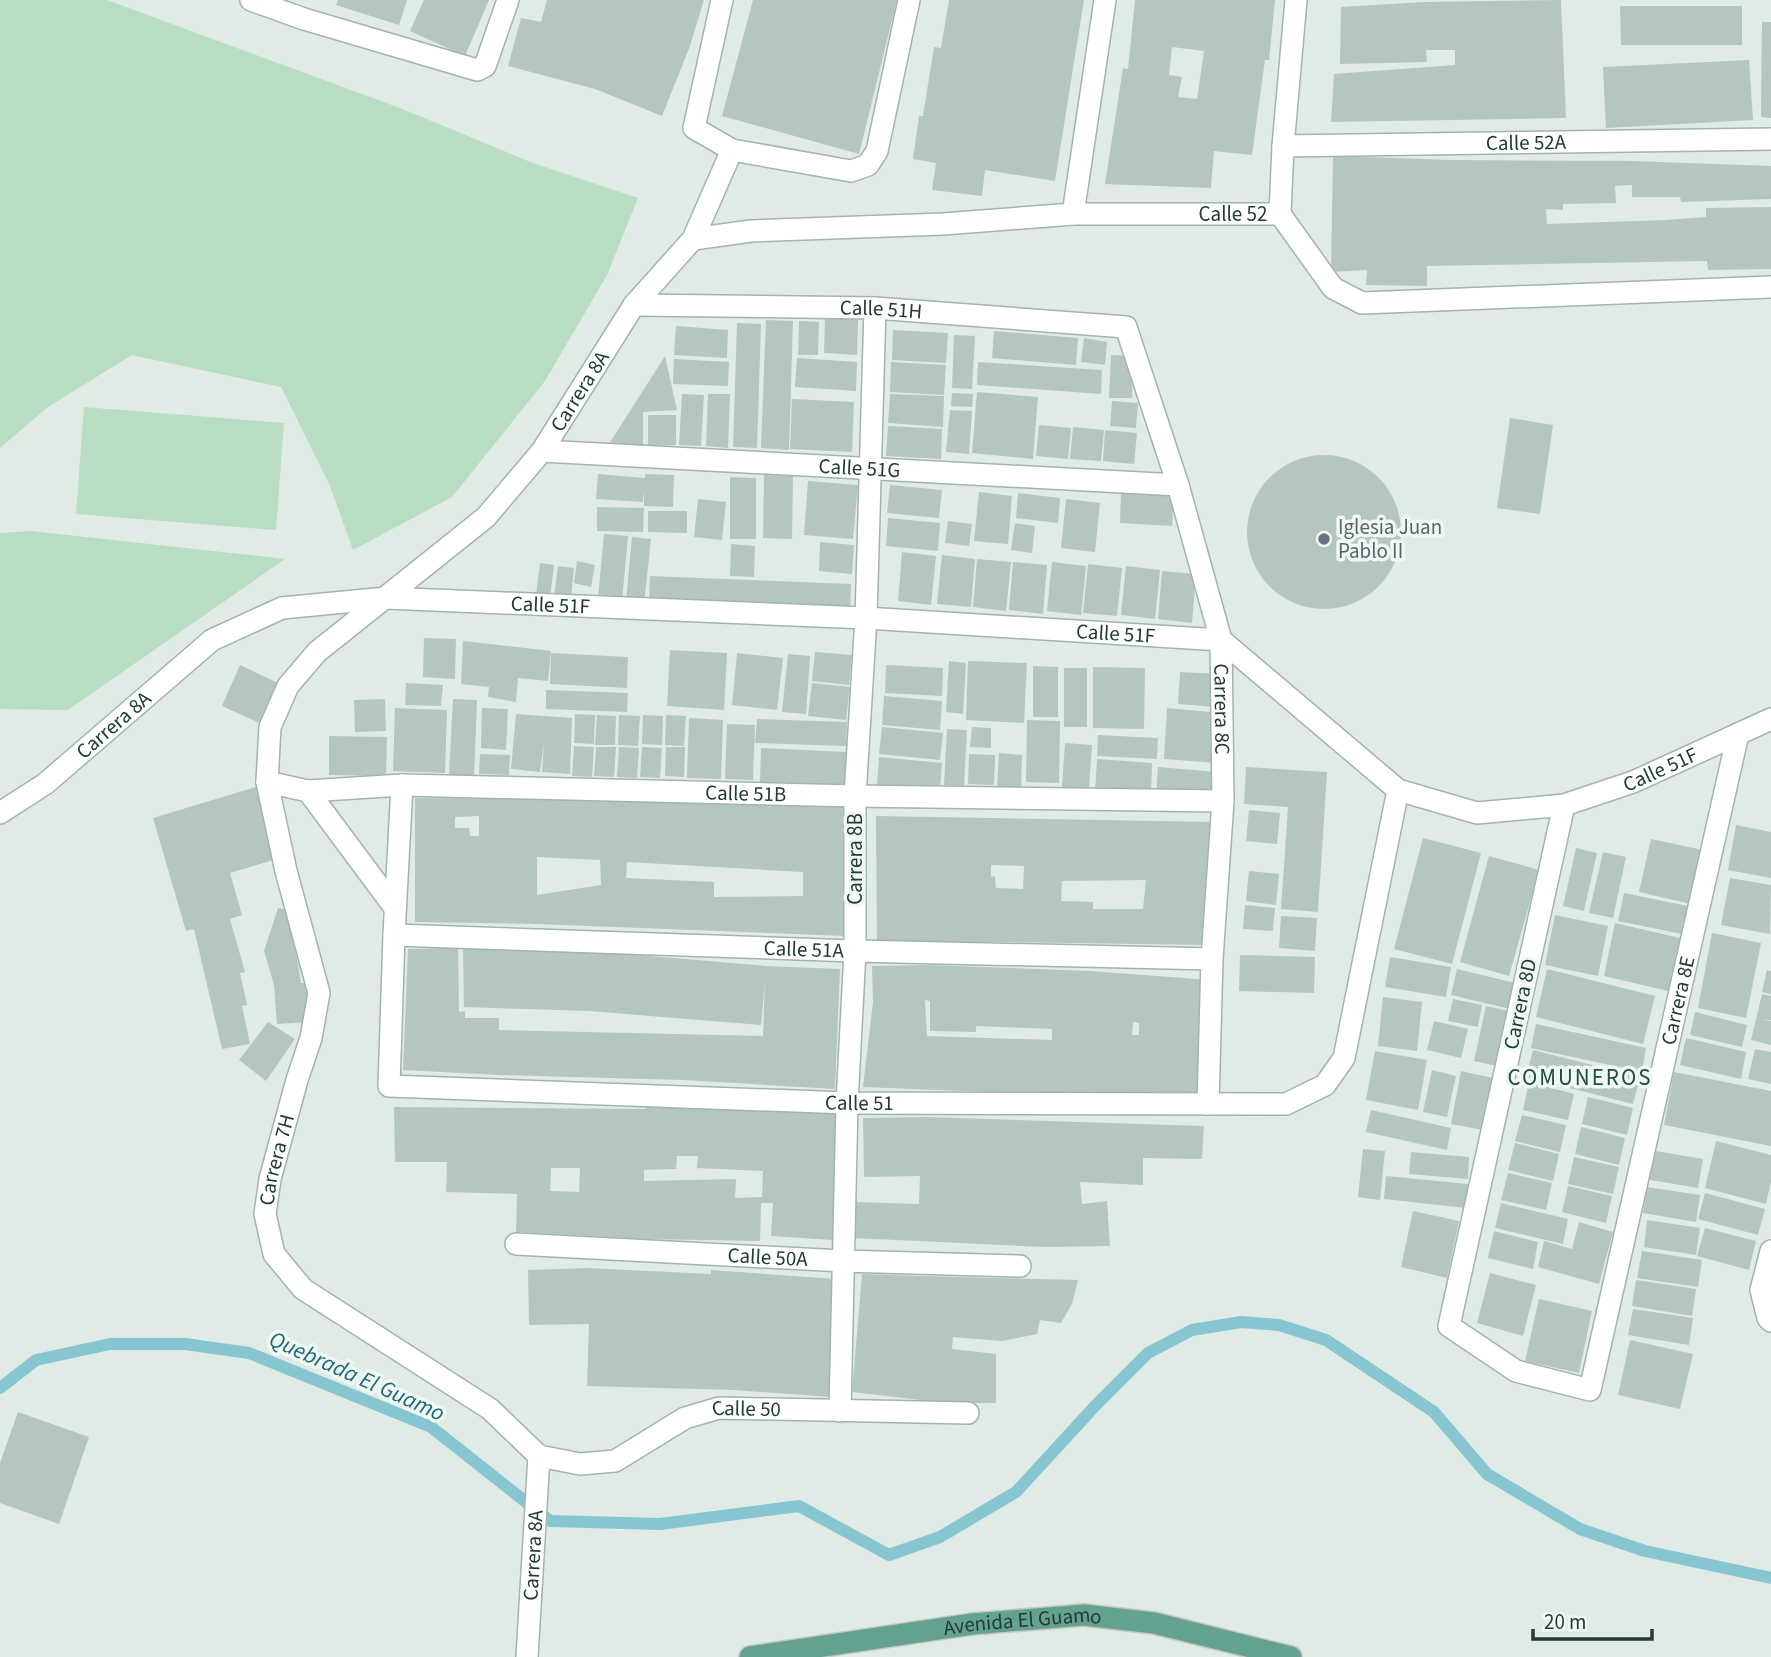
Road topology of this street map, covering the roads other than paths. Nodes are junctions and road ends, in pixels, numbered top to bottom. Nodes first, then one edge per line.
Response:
1 (251, 0) edge
2 (508, 0) edge
3 (722, 0) edge
4 (909, 0) edge
5 (1105, 0) edge
6 (1296, 0) edge
7 (308, 10) edge
8 (1771, 139) edge
9 (1283, 146) junction
10 (732, 150) junction
11 (1073, 214) junction
12 (1280, 214) junction
13 (693, 239) junction
14 (1771, 287) edge
15 (634, 305) junction
16 (875, 308) junction
17 (1126, 327) joint
18 (542, 451) junction
19 (869, 468) junction
20 (1178, 485) junction
21 (386, 598) junction
22 (866, 618) junction
23 (1221, 640) junction
24 (1771, 719) edge
25 (1738, 734) junction
26 (267, 782) junction
27 (402, 785) junction
28 (1398, 790) junction
29 (308, 791) junction
30 (855, 796) junction
31 (1223, 801) junction
32 (1563, 805) junction
33 (0, 813) edge
34 (395, 908) junction
35 (394, 935) junction
36 (855, 951) junction
37 (1212, 959) junction
38 (847, 1103) junction
39 (1208, 1104) junction
40 (516, 1244) dead end
41 (1771, 1251) edge
42 (843, 1261) junction
43 (1020, 1266) dead end
44 (1770, 1320) edge
45 (1449, 1326) joint
46 (840, 1411) junction
47 (968, 1413) dead end
48 (539, 1456) junction
49 (527, 1657) edge
50 (750, 1657) edge
51 (1291, 1657) edge

1 - 7 street
2 - 7 street
3 - 10 street
4 - 10 street
5 - 11 street
6 - 9 street
8 - 9 street, Calle 52A
9 - 12 street
10 - 13 street, Carrera 8A
11 - 12 street, Calle 52
11 - 13 street, Calle 52
12 - 14 street, Calle 52
13 - 15 street, Carrera 8A
15 - 16 street, Calle 51H
15 - 18 street, Carrera 8A
16 - 17 street, Calle 51H
16 - 19 street, Carrera 8B
17 - 20 street, Carrera 8C
18 - 19 street, Calle 51G
18 - 21 street, Carrera 8A
19 - 20 street, Calle 51G
19 - 22 street, Carrera 8B
20 - 23 street, Carrera 8C
21 - 22 street, Calle 51F
21 - 26 street, Carrera 8A
21 - 33 street, Carrera 8A
22 - 23 street, Calle 51F
22 - 30 street, Carrera 8B
23 - 28 street, Calle 51F
23 - 31 street, Carrera 8C
24 - 25 street, Calle 51F
25 - 32 street, Calle 51F
25 - 45 street, Carrera 8E
26 - 29 street, Calle 51B
26 - 48 street, Carrera 7H
27 - 29 street, Calle 51B
27 - 30 street, Calle 51B
27 - 34 street
28 - 32 street, Calle 51F
28 - 39 street, Calle 51
29 - 34 street
30 - 31 street, Calle 51B
30 - 36 street, Carrera 8B
31 - 37 street, Carrera 8C
32 - 45 street, Carrera 8D
34 - 35 street
35 - 36 street, Calle 51A
35 - 38 street, Calle 51
36 - 37 street, Calle 51A
36 - 38 street, Carrera 8B
37 - 39 street, Carrera 8C
38 - 39 street, Calle 51
38 - 42 street, Carrera 8B
40 - 42 street, Calle 50A
41 - 44 street
42 - 43 street, Calle 50A
42 - 46 street, Carrera 8B
46 - 47 street, Calle 50
46 - 48 street, Calle 50
48 - 49 street, Carrera 8A
50 - 51 main road, Avenida El Guamo

